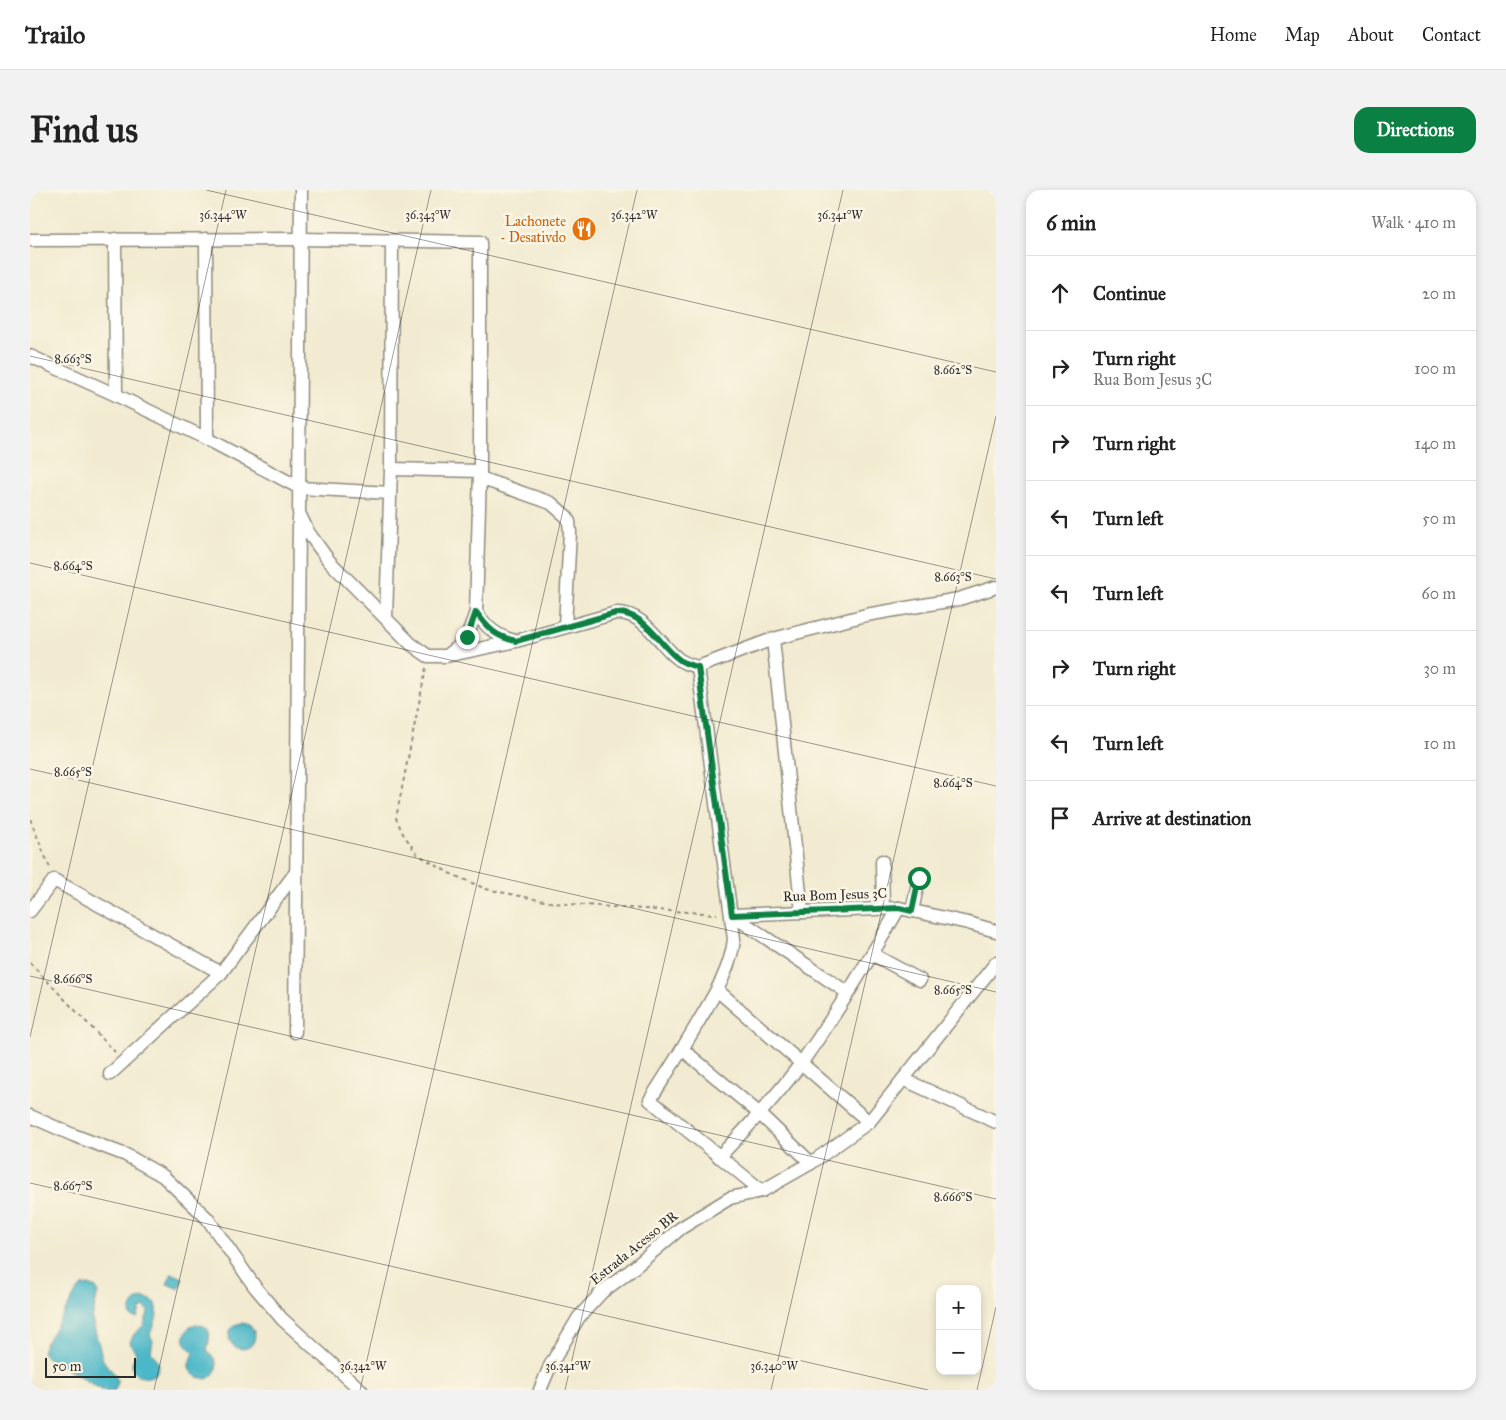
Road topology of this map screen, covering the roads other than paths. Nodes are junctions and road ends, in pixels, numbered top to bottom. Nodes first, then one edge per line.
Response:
1 (301, 190) edge
2 (115, 239) junction
3 (206, 239) junction
4 (300, 239) junction
5 (30, 240) edge
6 (392, 241) junction
7 (30, 356) edge
8 (116, 395) junction
9 (207, 439) junction
10 (391, 469) junction
11 (480, 475) junction
12 (300, 488) junction
13 (390, 493) junction
14 (299, 513) junction
15 (996, 586) edge
16 (476, 612) junction
17 (386, 617) junction
18 (565, 627) junction
19 (773, 639) junction
20 (516, 641) junction
21 (446, 656) junction
22 (698, 667) junction
23 (882, 861) dead end
24 (296, 872) junction
25 (919, 878) dead end
26 (883, 908) junction
27 (906, 909) junction
28 (30, 911) edge
29 (802, 912) junction
30 (732, 915) junction
31 (996, 931) edge
32 (872, 954) junction
33 (996, 963) edge
34 (222, 973) junction
35 (920, 980) dead end
36 (717, 990) junction
37 (848, 993) junction
38 (295, 1032) dead end
39 (682, 1049) junction
40 (801, 1063) junction
41 (110, 1074) dead end
42 (903, 1079) junction
43 (760, 1114) junction
44 (30, 1116) edge
45 (869, 1122) junction
46 (996, 1122) edge
47 (719, 1157) junction
48 (811, 1163) junction
49 (762, 1191) junction
50 (361, 1390) edge
51 (540, 1390) edge

1 - 4 street
2 - 3 street
2 - 5 street
2 - 8 street
3 - 4 street
3 - 9 street
4 - 6 street
4 - 12 street
6 - 10 street
6 - 11 street
7 - 8 street
8 - 9 street
9 - 12 street
10 - 11 street
10 - 13 street
11 - 16 street
11 - 18 street
12 - 13 street
12 - 14 street
13 - 17 street
14 - 17 street
14 - 24 street
15 - 19 street
16 - 20 street
16 - 21 street
17 - 21 street
18 - 20 street
18 - 22 street
19 - 22 street
19 - 29 street
20 - 21 street
22 - 30 street
23 - 26 street
24 - 34 street
24 - 38 street
25 - 27 street
26 - 27 street, Rua Bom Jesus 3C
26 - 29 street, Rua Bom Jesus 3C
27 - 31 street, Rua Bom Jesus 3C
27 - 32 street
28 - 34 street
29 - 30 street, Rua Bom Jesus 3C
30 - 36 street
30 - 37 street
32 - 35 street
32 - 37 street
33 - 42 street, Estrada Acesso BR
34 - 41 street
36 - 39 street
36 - 40 street
37 - 40 street
39 - 43 street
39 - 47 street
40 - 43 street
40 - 45 street
42 - 45 street, Estrada Acesso BR
42 - 46 street
43 - 47 street
43 - 48 street
44 - 50 street
45 - 48 street, Estrada Acesso BR
47 - 49 street
48 - 49 street, Estrada Acesso BR
49 - 51 street, Estrada Acesso BR

